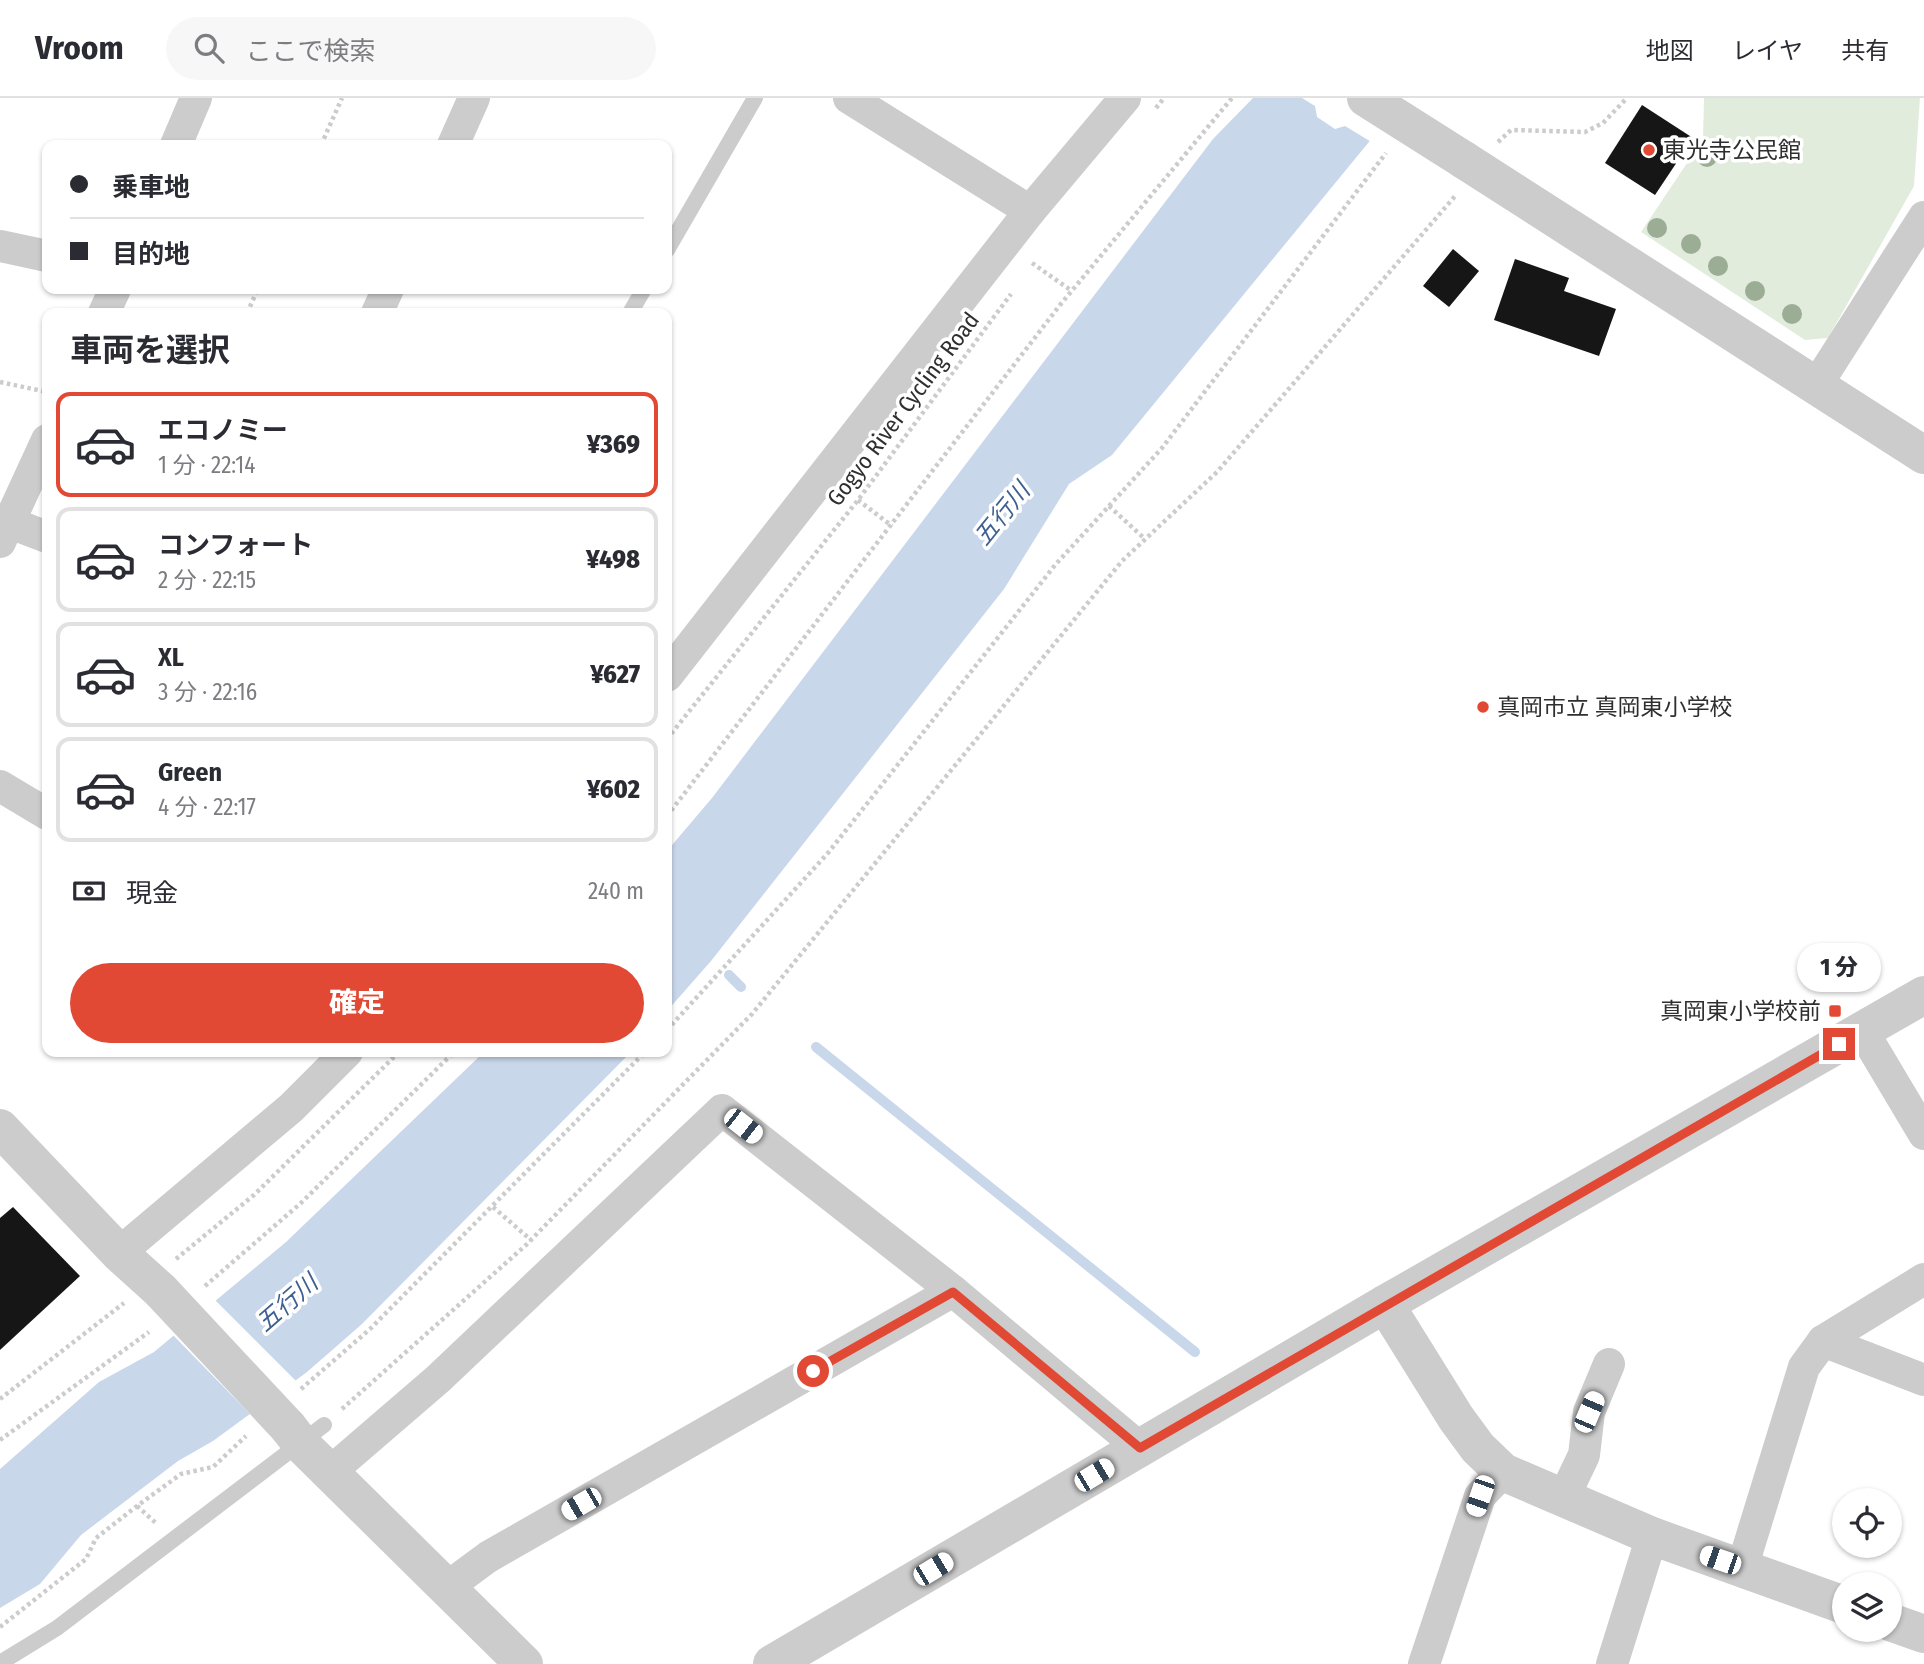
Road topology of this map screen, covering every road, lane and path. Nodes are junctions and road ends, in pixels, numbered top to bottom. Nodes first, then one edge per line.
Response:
1 (196, 98) edge
2 (342, 98) edge
3 (474, 98) edge
4 (755, 98) edge
5 (849, 98) edge
6 (1164, 98) edge
7 (1231, 98) edge
8 (1366, 98) edge
9 (1627, 98) edge
10 (1136, 108) edge
11 (178, 140) edge
12 (323, 140) edge
13 (455, 140) edge
14 (1391, 148) dead end
15 (1472, 166) junction
16 (1030, 211) junction
17 (1924, 217) edge
18 (672, 241) edge
19 (0, 246) edge
20 (1040, 252) dead end
21 (42, 255) edge
22 (1032, 263) junction
23 (1026, 273) dead end
24 (1072, 291) junction
25 (1012, 292) dead end
26 (0, 383) edge
27 (1816, 386) junction
28 (42, 391) edge
29 (42, 450) edge
30 (1924, 455) edge
31 (858, 500) junction
32 (1108, 506) junction
33 (892, 526) junction
34 (3, 527) edge
35 (42, 536) edge
36 (1145, 539) junction
37 (672, 670) edge
38 (672, 732) edge
39 (0, 786) edge
40 (672, 810) edge
41 (42, 811) edge
42 (1924, 995) edge
43 (672, 1025) edge
44 (1863, 1030) junction
45 (342, 1057) edge
46 (394, 1057) edge
47 (449, 1057) edge
48 (640, 1057) edge
49 (0, 1128) edge
50 (1924, 1134) edge
51 (494, 1207) junction
52 (531, 1240) junction
53 (118, 1253) junction
54 (1924, 1279) edge
55 (164, 1286) junction
56 (953, 1292) junction
57 (1385, 1304) junction
58 (153, 1329) dead end
59 (1823, 1341) junction
60 (1609, 1364) dead end
61 (1924, 1380) edge
62 (0, 1398) edge
63 (293, 1424) junction
64 (0, 1440) edge
65 (1140, 1448) junction
66 (330, 1472) junction
67 (1503, 1472) junction
68 (1564, 1496) junction
69 (1652, 1536) junction
70 (1742, 1568) junction
71 (446, 1588) junction
72 (1832, 1601) edge
73 (1902, 1626) edge
74 (0, 1627) edge
75 (1924, 1634) edge
76 (0, 1663) edge
77 (524, 1664) edge
78 (772, 1664) edge
79 (1423, 1664) edge
80 (1612, 1664) edge

1 - 11 street
2 - 12 path
3 - 13 street
4 - 18 lane
5 - 16 street
6 - 10 path
7 - 24 path
8 - 15 street, bridge
9 - 15 path
10 - 16 street
14 - 32 path
15 - 27 street
15 - 36 path
16 - 37 street
17 - 27 street
19 - 21 street
20 - 22 path
22 - 23 path
22 - 24 path
24 - 33 path
25 - 31 path, Gogyo River Cycling Road
26 - 28 path
27 - 30 street
29 - 34 street
31 - 33 path
31 - 38 path, Gogyo River Cycling Road
32 - 36 path
32 - 43 path
33 - 40 path
34 - 35 street
36 - 52 path
39 - 41 street
42 - 44 street
44 - 50 street
44 - 57 street
45 - 53 street
46 - 55 path
47 - 55 path
48 - 51 path
49 - 53 street
51 - 52 path
51 - 63 path
52 - 63 path
53 - 55 street
54 - 59 street
55 - 62 path
55 - 63 street, bridge
56 - 65 street
56 - 66 street
56 - 71 street
57 - 65 street
57 - 67 street
58 - 64 path
59 - 61 street
59 - 70 street
60 - 68 street
63 - 66 street
63 - 74 path
63 - 76 lane
65 - 78 street
66 - 71 street
67 - 68 street
67 - 79 street
68 - 69 street
69 - 70 street
69 - 80 street
70 - 72 street
71 - 77 street
73 - 75 street

